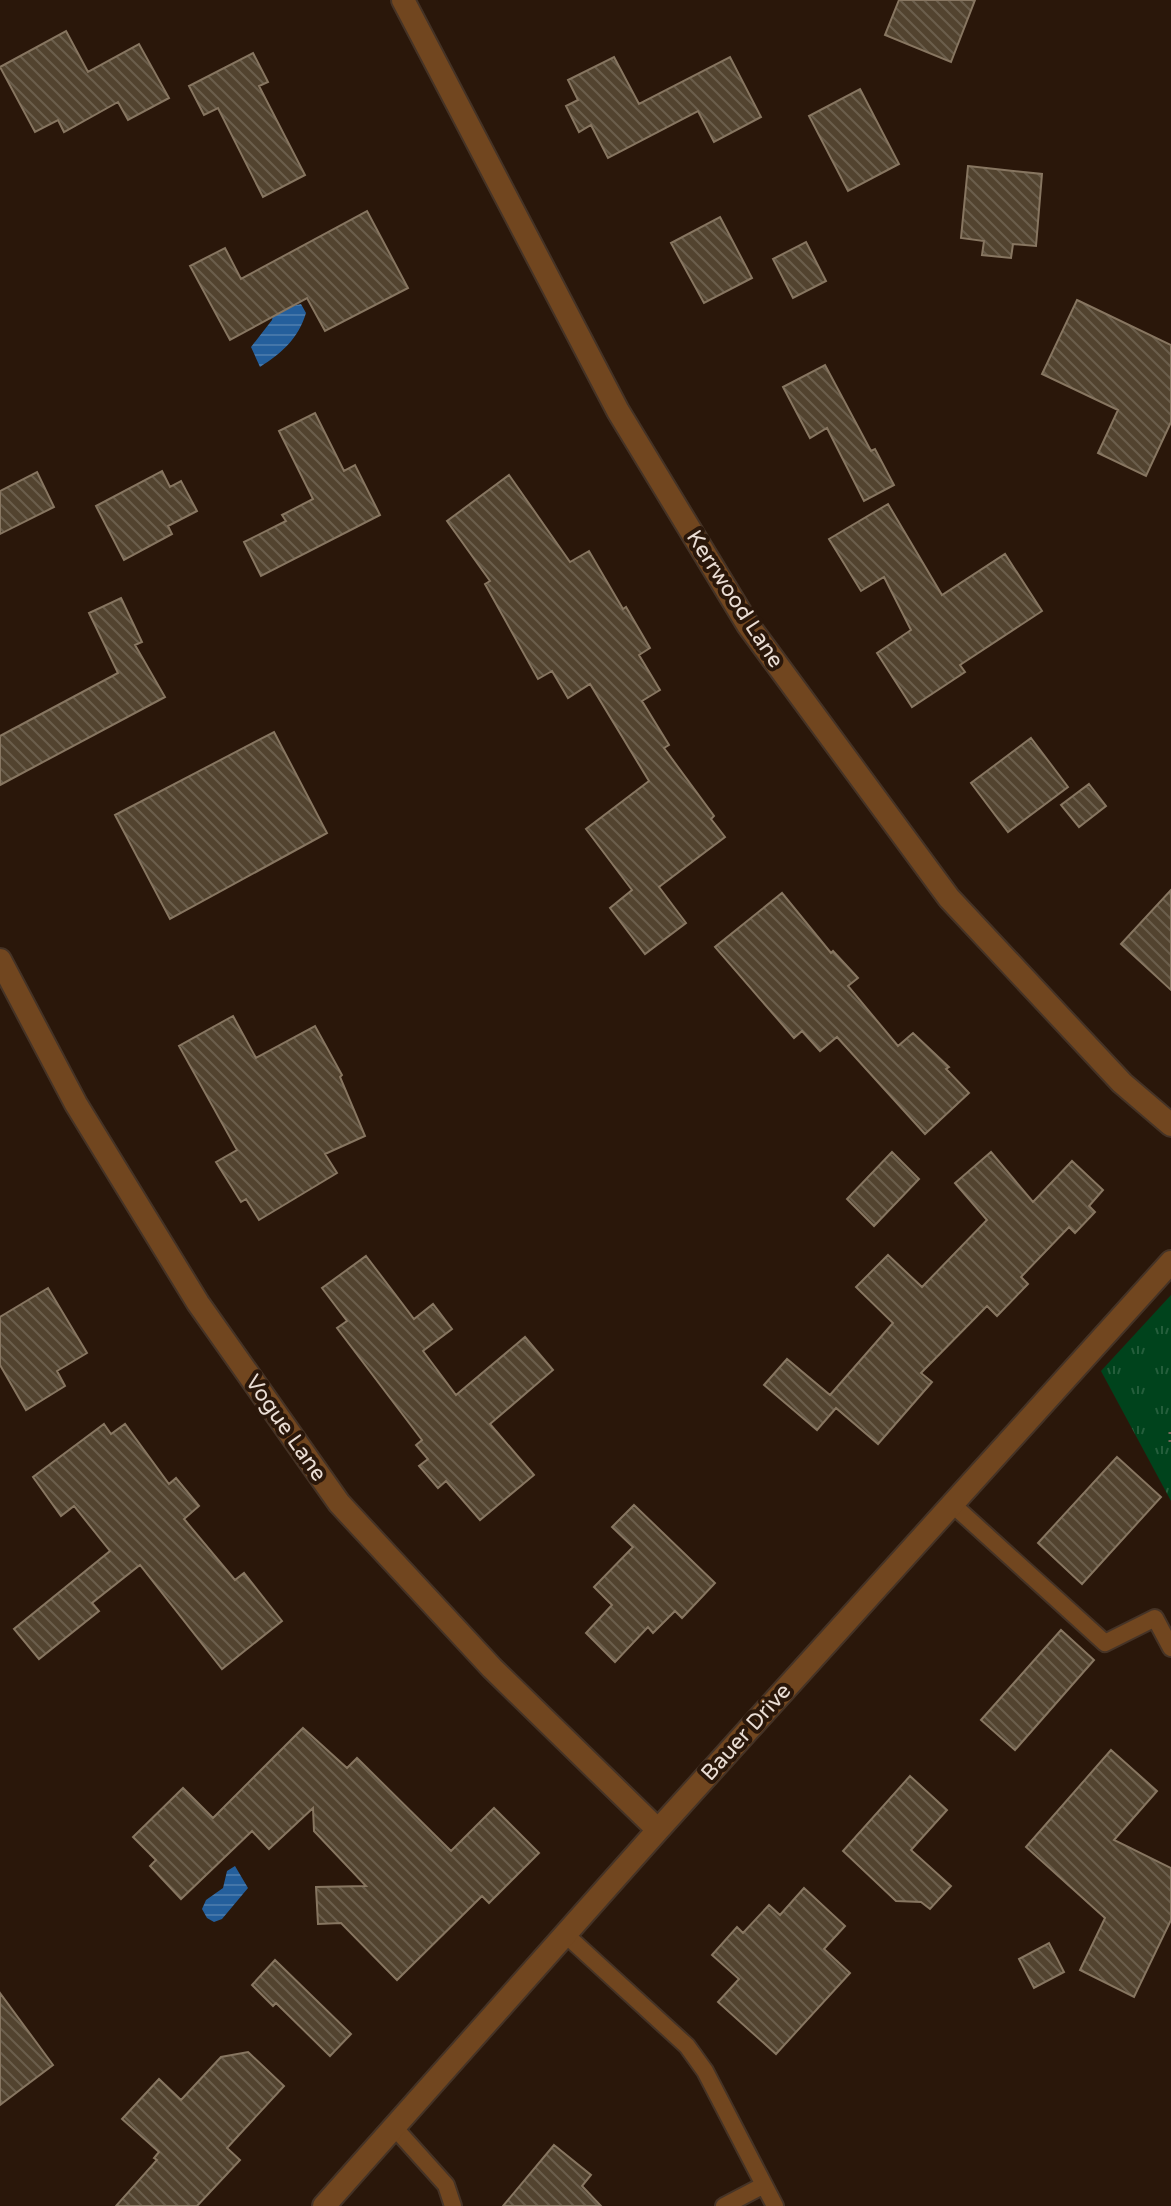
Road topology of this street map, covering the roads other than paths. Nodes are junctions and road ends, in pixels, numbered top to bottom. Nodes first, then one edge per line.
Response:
1 (403, 0) edge
2 (0, 960) edge
3 (1171, 1125) edge
4 (1171, 1262) edge
5 (952, 1504) junction
6 (1171, 1648) edge
7 (658, 1830) junction
8 (565, 1934) junction
9 (394, 2127) junction
10 (764, 2185) junction
11 (324, 2206) edge
12 (453, 2206) edge
13 (724, 2206) edge
14 (775, 2206) edge

1 - 3 street, Kerrwood Lane
2 - 7 street, Vogue Lane
4 - 5 street, Bauer Drive
5 - 6 lane
5 - 7 street, Bauer Drive
7 - 8 street, Bauer Drive
8 - 9 street, Bauer Drive
8 - 10 lane
9 - 11 street, Bauer Drive
9 - 12 lane
10 - 13 lane
10 - 14 lane

